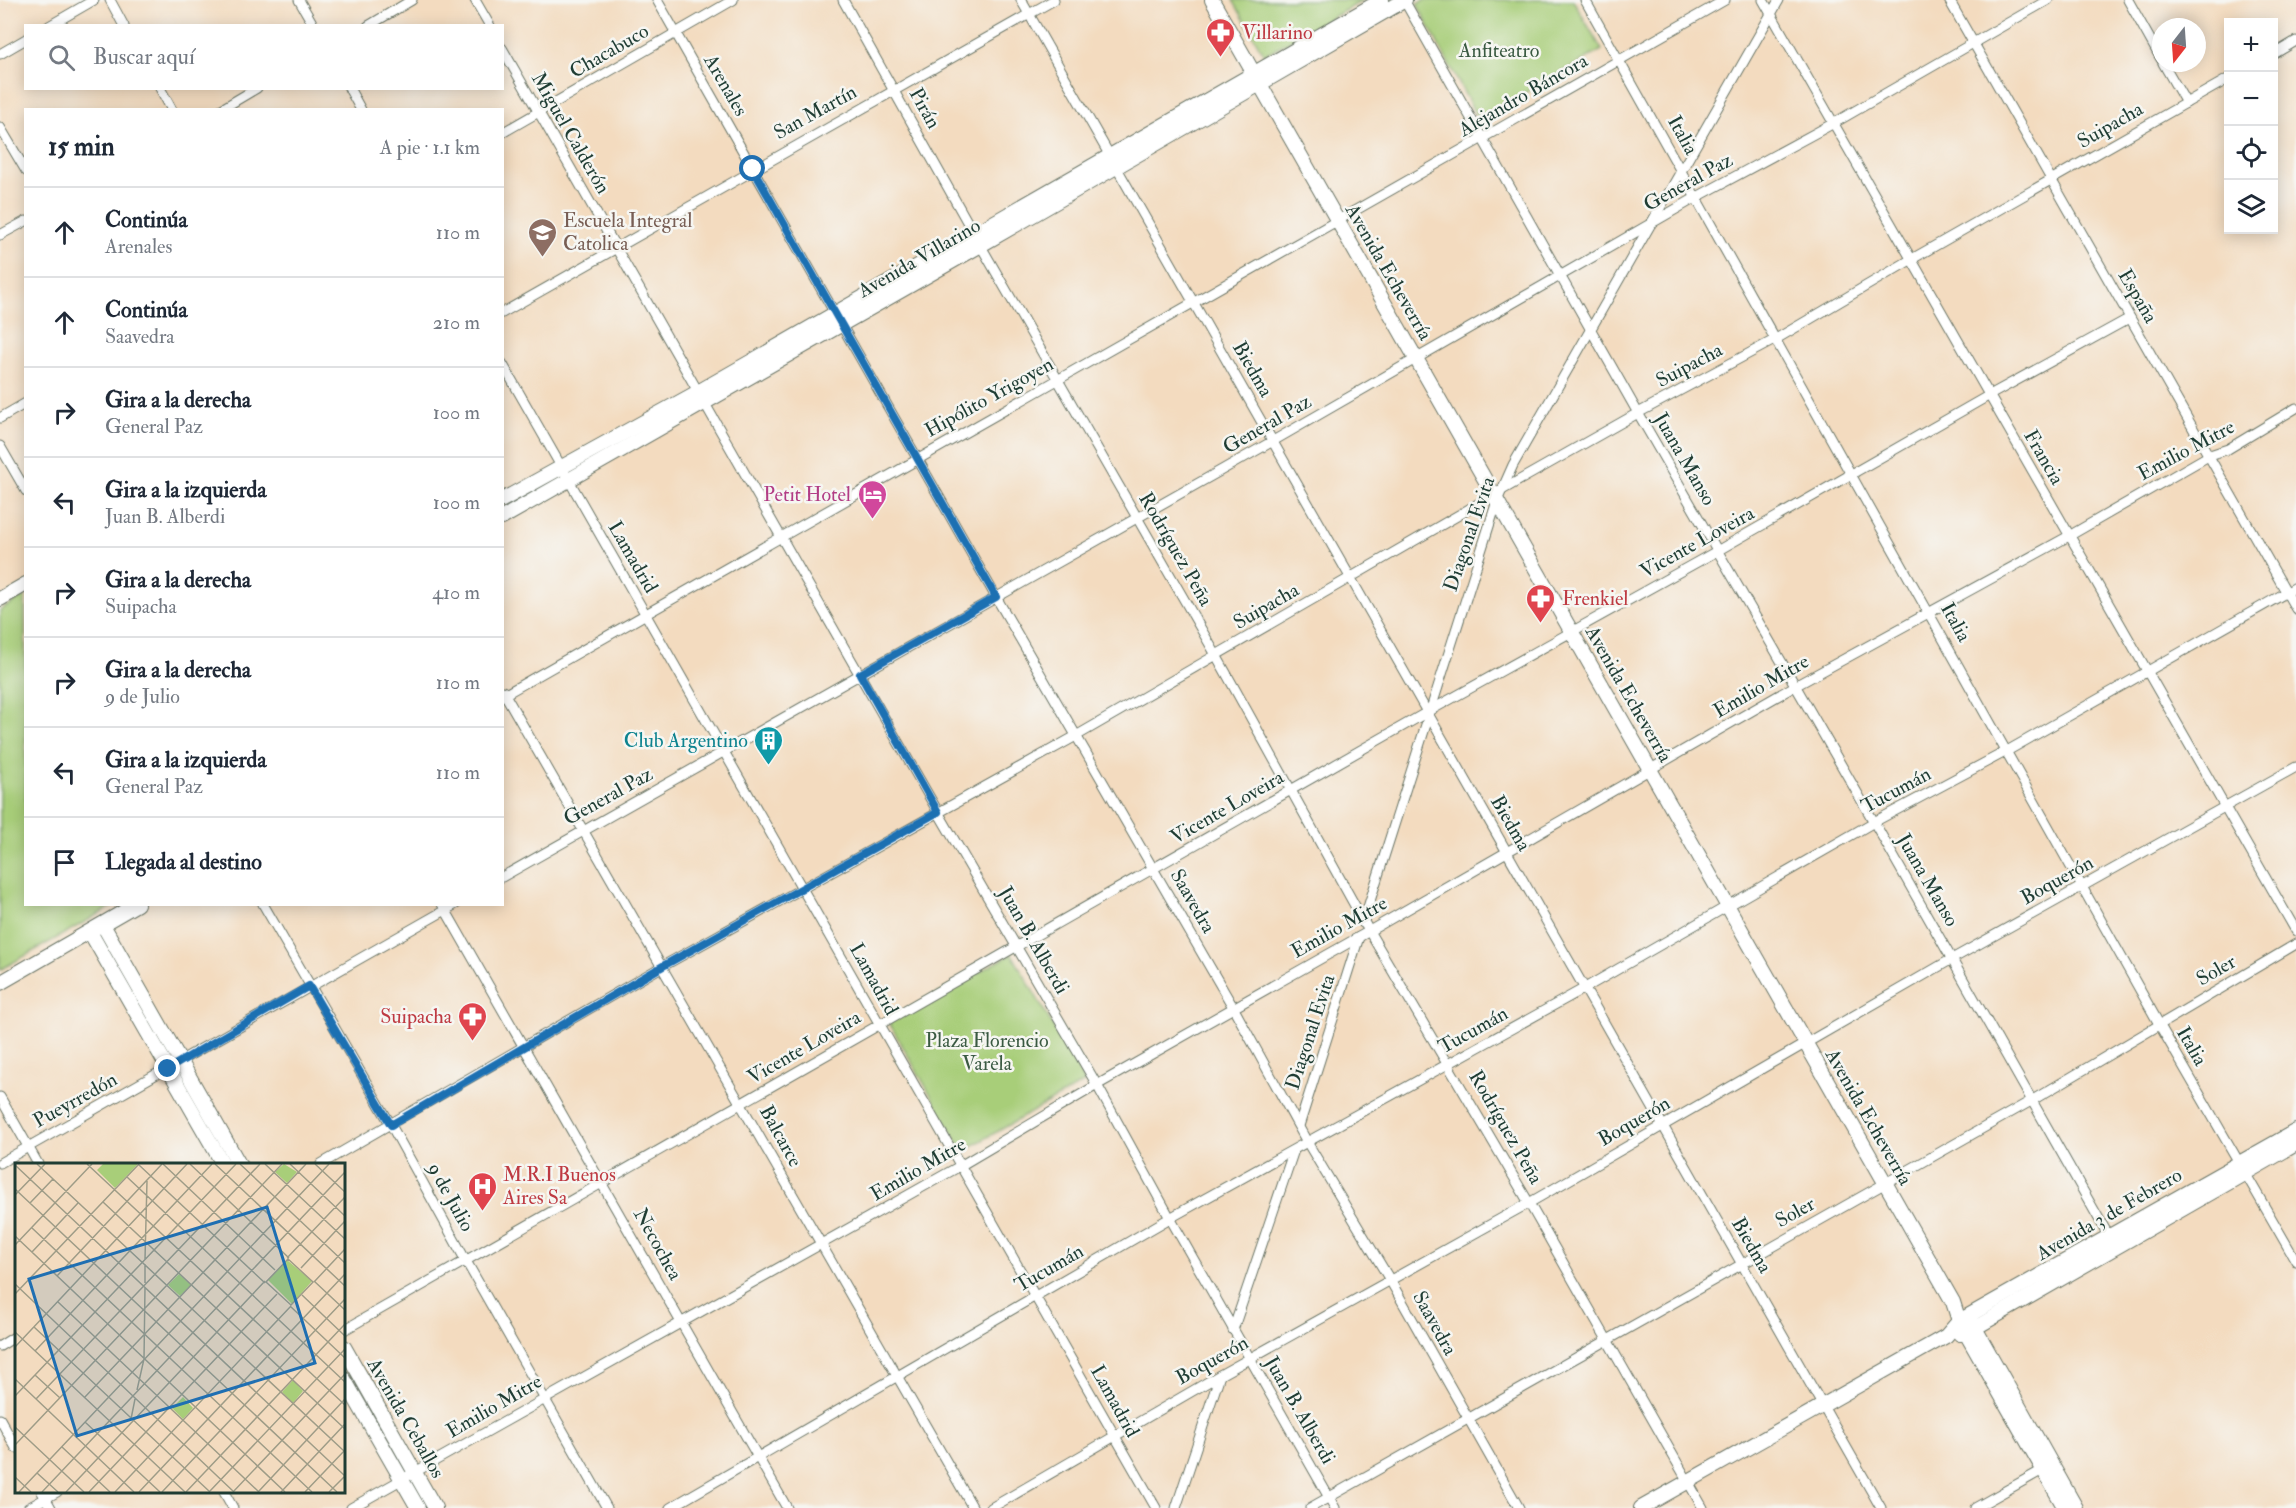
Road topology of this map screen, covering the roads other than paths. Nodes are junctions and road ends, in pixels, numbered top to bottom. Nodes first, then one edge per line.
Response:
1 (94, 0) edge
2 (110, 0) edge
3 (299, 0) edge
4 (412, 0) edge
5 (475, 0) edge
6 (657, 0) edge
7 (733, 0) edge
8 (843, 0) edge
9 (1021, 0) edge
10 (1054, 0) edge
11 (1212, 0) edge
12 (1382, 0) edge
13 (1404, 0) edge
14 (1585, 0) edge
15 (1725, 0) edge
16 (1763, 0) edge
17 (1779, 0) edge
18 (1949, 0) edge
19 (2048, 0) edge
20 (2128, 0) edge
21 (1771, 13) junction
22 (1029, 14) junction
23 (52, 24) edge
24 (123, 24) edge
25 (313, 24) edge
26 (371, 24) edge
27 (489, 24) edge
28 (676, 33) junction
29 (24, 40) edge
30 (2296, 41) edge
31 (1973, 42) junction
32 (2152, 43) edge
33 (504, 51) edge
34 (2278, 52) edge
35 (0, 54) edge
36 (1620, 60) junction
37 (2168, 72) edge
38 (1257, 79) junction
39 (2224, 82) edge
40 (161, 90) edge
41 (254, 90) edge
42 (350, 90) edge
43 (894, 90) junction
44 (2186, 103) junction
45 (171, 108) edge
46 (223, 108) edge
47 (360, 108) edge
48 (539, 112) junction
49 (1834, 123) junction
50 (0, 126) edge
51 (504, 132) edge
52 (1482, 140) junction
53 (1113, 161) junction
54 (24, 168) edge
55 (753, 169) junction
56 (1682, 171) junction
57 (2051, 179) junction
58 (1697, 197) junction
59 (1338, 220) junction
60 (24, 221) edge
61 (1652, 223) junction
62 (0, 235) edge
63 (977, 240) junction
64 (616, 248) junction
65 (1912, 259) junction
66 (1560, 276) junction
67 (1194, 302) junction
68 (504, 312) edge
69 (839, 318) junction
70 (2130, 318) junction
71 (1591, 331) junction
72 (1776, 339) junction
73 (1417, 359) junction
74 (504, 367) edge
75 (1059, 381) junction
76 (1988, 396) junction
77 (701, 397) junction
78 (24, 404) edge
79 (2296, 408) edge
80 (1638, 413) junction
81 (0, 418) edge
82 (1273, 441) junction
83 (0, 446) edge
84 (2210, 455) junction
85 (919, 459) junction
86 (561, 468) junction
87 (1853, 475) junction
88 (569, 481) junction
89 (24, 487) edge
90 (1498, 495) junction
91 (504, 499) edge
92 (504, 517) edge
93 (1137, 518) junction
94 (2069, 536) junction
95 (781, 537) junction
96 (1717, 551) junction
97 (1350, 578) junction
98 (24, 585) edge
99 (2296, 587) edge
100 (2286, 592) junction
101 (996, 597) junction
102 (0, 599) edge
103 (2296, 609) edge
104 (1930, 613) junction
105 (645, 615) junction
106 (1572, 633) junction
107 (1216, 655) junction
108 (2147, 671) junction
109 (860, 674) junction
110 (1795, 686) junction
111 (504, 692) edge
112 (504, 695) edge
113 (1429, 713) junction
114 (1076, 736) junction
115 (2007, 751) junction
116 (723, 752) junction
117 (2296, 766) edge
118 (1649, 770) junction
119 (1292, 790) junction
120 (2226, 806) junction
121 (938, 812) junction
122 (1874, 822) junction
123 (585, 830) junction
124 (1506, 852) junction
125 (1153, 869) junction
126 (504, 876) edge
127 (2083, 886) junction
128 (803, 889) junction
129 (1726, 905) junction
130 (134, 906) edge
131 (264, 906) edge
132 (444, 907) edge
133 (1364, 921) junction
134 (103, 924) junction
135 (1369, 931) junction
136 (2296, 931) edge
137 (90, 932) junction
138 (1359, 937) junction
139 (2296, 944) edge
140 (1017, 945) junction
141 (1952, 959) junction
142 (663, 966) junction
143 (0, 983) edge
144 (309, 986) junction
145 (1585, 988) junction
146 (1233, 1007) junction
147 (2159, 1024) junction
148 (879, 1025) junction
149 (1805, 1044) junction
150 (524, 1048) junction
151 (181, 1062) junction
152 (1449, 1064) junction
153 (168, 1069) junction
154 (1096, 1085) junction
155 (0, 1097) edge
156 (2031, 1101) junction
157 (742, 1103) junction
158 (391, 1125) junction
159 (1662, 1125) junction
160 (1299, 1126) junction
161 (2296, 1131) edge
162 (1307, 1142) junction
163 (2296, 1144) edge
164 (28, 1147) junction
165 (1294, 1150) junction
166 (0, 1163) edge
167 (37, 1163) edge
168 (222, 1163) edge
169 (238, 1163) edge
170 (323, 1163) edge
171 (960, 1166) junction
172 (2242, 1168) junction
173 (603, 1183) junction
174 (1884, 1183) junction
175 (1529, 1203) junction
176 (1170, 1218) junction
177 (2112, 1242) junction
178 (820, 1244) junction
179 (466, 1261) junction
180 (2296, 1261) edge
181 (1742, 1263) junction
182 (1390, 1280) junction
183 (1036, 1296) junction
184 (680, 1321) junction
185 (1967, 1324) junction
186 (345, 1329) edge
187 (1233, 1330) junction
188 (15, 1337) edge
189 (1606, 1339) junction
190 (0, 1346) edge
191 (345, 1349) edge
192 (1251, 1359) junction
193 (1220, 1375) junction
194 (897, 1377) junction
195 (345, 1381) edge
196 (543, 1398) junction
197 (1821, 1406) junction
198 (1468, 1418) junction
199 (0, 1419) edge
200 (1114, 1437) junction
201 (15, 1446) edge
202 (759, 1458) junction
203 (2048, 1467) junction
204 (414, 1472) junction
205 (401, 1479) junction
206 (1687, 1482) junction
207 (225, 1493) edge
208 (44, 1495) edge
209 (1329, 1497) junction
210 (28, 1508) edge
211 (51, 1508) edge
212 (233, 1508) edge
213 (351, 1508) edge
214 (418, 1508) edge
215 (435, 1508) edge
216 (607, 1508) edge
217 (669, 1508) edge
218 (787, 1508) edge
219 (973, 1508) edge
220 (991, 1508) edge
221 (1156, 1508) edge
222 (1176, 1508) edge
223 (1310, 1508) edge
224 (1335, 1508) edge
225 (1519, 1508) edge
226 (1641, 1508) edge
227 (1702, 1508) edge
228 (1881, 1508) edge
229 (1975, 1508) edge
230 (2065, 1508) edge
231 (2076, 1508) edge

1 - 23 street
2 - 24 street
3 - 25 street
4 - 26 street
5 - 27 street
6 - 28 street, Arenales
7 - 28 street, Chacabuco
8 - 43 street, Pirán
9 - 22 street, Biedma
10 - 22 street, San Martín
11 - 38 main road, Avenida Echeverría
12 - 38 main road
13 - 38 main road
13 - 52 street, Juana Manso
14 - 36 street, Italia
15 - 36 street, Alejandro Báncora
16 - 21 street, Francia
17 - 21 street, Diagonal Evita
18 - 31 street, España
19 - 31 street, General Paz
20 - 32 street
21 - 49 street, Francia
21 - 56 street, Diagonal Evita
22 - 43 street, San Martín
22 - 53 street, Biedma
28 - 48 street, Chacabuco
28 - 55 street, Arenales
29 - 35 street
30 - 34 street
31 - 49 street, General Paz
31 - 57 street, España
33 - 48 street, Miguel Calderón
36 - 52 street, Alejandro Báncora
36 - 56 street, Italia
37 - 44 street
38 - 53 main road, Avenida Villarino
38 - 59 main road, Avenida Echeverría
39 - 44 street, Suipacha
40 - 45 street
41 - 46 street
42 - 47 street
43 - 55 street, San Martín
43 - 63 street, Pirán
44 - 57 street, Suipacha
48 - 51 street, Chacabuco
48 - 64 street, Miguel Calderón
49 - 58 street, General Paz
49 - 65 street, Francia
50 - 54 street
52 - 59 street, Alejandro Báncora
52 - 66 street, Juana Manso
53 - 63 main road, Avenida Villarino
53 - 67 street, Biedma
55 - 64 street, San Martín
55 - 69 street, Arenales
56 - 58 street, Italia
56 - 61 street, Diagonal Evita
57 - 65 street, Suipacha
57 - 70 street, España
58 - 61 street, General Paz
58 - 72 street, Italia
59 - 67 street, Hipólito Yrigoyen
59 - 73 main road, Avenida Echeverría
60 - 62 street
61 - 66 street, General Paz
61 - 71 street, Diagonal Evita
63 - 69 main road, Avenida Villarino
63 - 75 street, Rodríguez Peña
64 - 68 street, San Martín
64 - 77 street, Miguel Calderón
65 - 72 street, Suipacha
65 - 76 street, Francia
66 - 71 street, Juana Manso
66 - 73 street, General Paz
67 - 75 street, Hipólito Yrigoyen
67 - 82 street, Biedma
69 - 77 main road, Avenida Villarino
69 - 85 street, Saavedra
70 - 76 street, Vicente Loveira
70 - 84 street, España
71 - 80 street, Juana Manso
71 - 90 street, Diagonal Evita
72 - 80 street, Suipacha
72 - 87 street, Italia
73 - 82 street, General Paz
73 - 90 main road, Avenida Echeverría
74 - 86 street, Lamadrid
75 - 85 street, Hipólito Yrigoyen
75 - 93 street, Rodríguez Peña
76 - 87 street, Vicente Loveira
76 - 94 street, Francia
77 - 86 main road, Avenida Villarino
77 - 88 main road, Avenida Villarino
77 - 95 street, Juan B. Alberdi
78 - 81 street
79 - 84 street, Emilio Mitre
80 - 90 street, Suipacha
80 - 96 street, Juana Manso
82 - 93 street, General Paz
82 - 97 street, Biedma
83 - 89 street
84 - 94 street, Emilio Mitre
84 - 100 street, España
85 - 95 street, Hipólito Yrigoyen
85 - 101 street, Saavedra
86 - 88 street, Lamadrid
86 - 91 main road, Avenida Villarino
87 - 96 street, Vicente Loveira
87 - 104 street, Italia
88 - 92 main road, Avenida Villarino
88 - 105 street, Lamadrid
90 - 97 street, Suipacha
90 - 106 main road, Avenida Echeverría
90 - 113 street, Diagonal Evita
93 - 101 street, General Paz
93 - 107 street, Rodríguez Peña
94 - 104 street, Emilio Mitre
94 - 108 street, Francia
95 - 105 street, Hipólito Yrigoyen
95 - 109 street, Juan B. Alberdi
96 - 106 street, Vicente Loveira
96 - 110 street, Juana Manso
97 - 107 street, Suipacha
97 - 113 street, Biedma
98 - 102 main road
99 - 100 street, Tucumán
100 - 103 street, España
100 - 108 street, Tucumán
101 - 109 street, General Paz
101 - 114 street, Saavedra
104 - 110 street, Emilio Mitre
104 - 115 street, Italia
105 - 111 street, Hipólito Yrigoyen
105 - 116 street, Lamadrid
106 - 113 street, Vicente Loveira
106 - 118 main road, Avenida Echeverría
107 - 114 street, Suipacha
107 - 119 street, Rodríguez Peña
108 - 115 street, Tucumán
108 - 120 street, Francia
109 - 116 street, General Paz
109 - 121 street, Juan B. Alberdi
110 - 118 street, Emilio Mitre
110 - 122 street, Juana Manso
112 - 123 street, Balcarce
113 - 119 street, Vicente Loveira
113 - 124 street, Biedma
113 - 133 street, Diagonal Evita
114 - 121 street, Suipacha
114 - 125 street, Saavedra
115 - 122 street, Tucumán
115 - 127 street, Italia
116 - 123 street, General Paz
116 - 128 street, Lamadrid
117 - 120 street, Boquerón
118 - 124 street, Emilio Mitre
118 - 129 main road, Avenida Echeverría
119 - 125 street, Vicente Loveira
119 - 133 street, Rodríguez Peña
120 - 127 street, Boquerón
120 - 136 street, Francia
121 - 128 street, Suipacha
121 - 140 street, Juan B. Alberdi
122 - 129 street, Tucumán
122 - 141 street, Juana Manso
123 - 126 street, General Paz
123 - 142 street, Balcarce
124 - 135 street, Emilio Mitre
124 - 145 street, Biedma
125 - 140 street, Vicente Loveira
125 - 146 street, Saavedra
127 - 141 street, Boquerón
127 - 147 street, Italia
128 - 142 street, Suipacha
128 - 148 street, Lamadrid
129 - 145 street, Tucumán
129 - 149 main road, Avenida Echeverría
130 - 134 main road
131 - 144 street, 9 de Julio
132 - 144 street
132 - 150 street, Necochea
133 - 135 street, Rodríguez Peña
133 - 138 street, Diagonal Evita
134 - 137 main road
134 - 151 main road
135 - 138 street, Emilio Mitre
135 - 152 street, Rodríguez Peña
137 - 143 main road
137 - 153 main road
138 - 146 street, Emilio Mitre
138 - 160 street, Diagonal Evita
139 - 147 street, Soler
140 - 148 street, Vicente Loveira
140 - 154 street, Juan B. Alberdi
141 - 149 street, Boquerón
141 - 156 street, Juana Manso
142 - 150 street, Suipacha
142 - 157 street, Balcarce
144 - 151 street
144 - 158 street, 9 de Julio
145 - 152 street, Tucumán
145 - 159 street, Biedma
146 - 154 street, Emilio Mitre
146 - 160 street, Saavedra
147 - 156 street, Soler
147 - 172 street, Italia
148 - 157 street, Vicente Loveira
148 - 171 street, Lamadrid
149 - 159 street, Boquerón
149 - 174 main road, Avenida Echeverría
150 - 158 street, Suipacha
150 - 173 street, Necochea
151 - 153 street
151 - 169 main road
152 - 162 street, Tucumán
152 - 175 street, Rodríguez Peña
153 - 164 street, Pueyrredón
153 - 168 main road
154 - 171 street, Emilio Mitre
154 - 176 street, Juan B. Alberdi
155 - 164 street
156 - 174 street, Soler
156 - 177 street, Juana Manso
157 - 173 street, Vicente Loveira
157 - 178 street, Balcarce
158 - 170 street, Suipacha
158 - 179 street, 9 de Julio
159 - 175 street, Boquerón
159 - 181 street, Biedma
160 - 162 street, Saavedra
161 - 172 main road, Avenida 3 de Febrero
162 - 165 street, Tucumán
162 - 182 street, Saavedra
163 - 172 main road, Avenida 3 de Febrero
164 - 166 street, Pueyrredón
164 - 167 street
165 - 176 street, Tucumán
165 - 187 street
171 - 178 street, Emilio Mitre
171 - 183 street, Lamadrid
172 - 177 main road, Avenida 3 de Febrero
172 - 180 street, Italia
173 - 179 street, Vicente Loveira
173 - 184 street, Necochea
174 - 181 street, Soler
174 - 185 main road, Avenida Echeverría
175 - 182 street, Boquerón
175 - 189 street, Rodríguez Peña
176 - 183 street, Tucumán
176 - 187 street, Juan B. Alberdi
177 - 185 main road, Avenida 3 de Febrero
178 - 184 street, Emilio Mitre
178 - 194 street, Balcarce
179 - 186 street, Vicente Loveira
179 - 196 street, 9 de Julio
181 - 189 street, Soler
181 - 197 street, Biedma
182 - 192 street, Boquerón
182 - 198 street, Saavedra
183 - 194 street, Tucumán
183 - 200 street, Lamadrid
184 - 196 street, Emilio Mitre
184 - 202 street, Necochea
185 - 197 main road, Avenida 3 de Febrero
185 - 203 main road, Avenida Echeverría
187 - 192 street, Juan B. Alberdi
188 - 190 street
189 - 198 street, Soler
189 - 206 street, Rodríguez Peña
191 - 204 main road, Avenida Ceballos
192 - 193 street, Boquerón
192 - 209 street, Juan B. Alberdi
193 - 200 street, Boquerón
193 - 222 street
194 - 202 street, Tucumán
194 - 219 street, Balcarce
195 - 205 main road, Avenida Ceballos
196 - 204 street, Emilio Mitre
196 - 216 street, 9 de Julio
197 - 206 main road, Avenida 3 de Febrero
197 - 228 street, Biedma
198 - 209 street, Soler
198 - 225 street, Saavedra
199 - 201 street
200 - 220 street, Boquerón
200 - 221 street, Lamadrid
202 - 217 street, Tucumán
202 - 218 street, Necochea
203 - 229 street
203 - 230 main road, Avenida Echeverría
203 - 231 main road, Avenida Echeverría
204 - 205 street, Emilio Mitre
204 - 215 main road, Avenida Ceballos
205 - 213 street, Emilio Mitre
205 - 214 main road, Avenida Ceballos
206 - 226 main road, Avenida 3 de Febrero
206 - 227 street, Rodríguez Peña
207 - 212 street
208 - 210 street
208 - 211 street
209 - 223 street, Soler
209 - 224 street, Juan B. Alberdi

